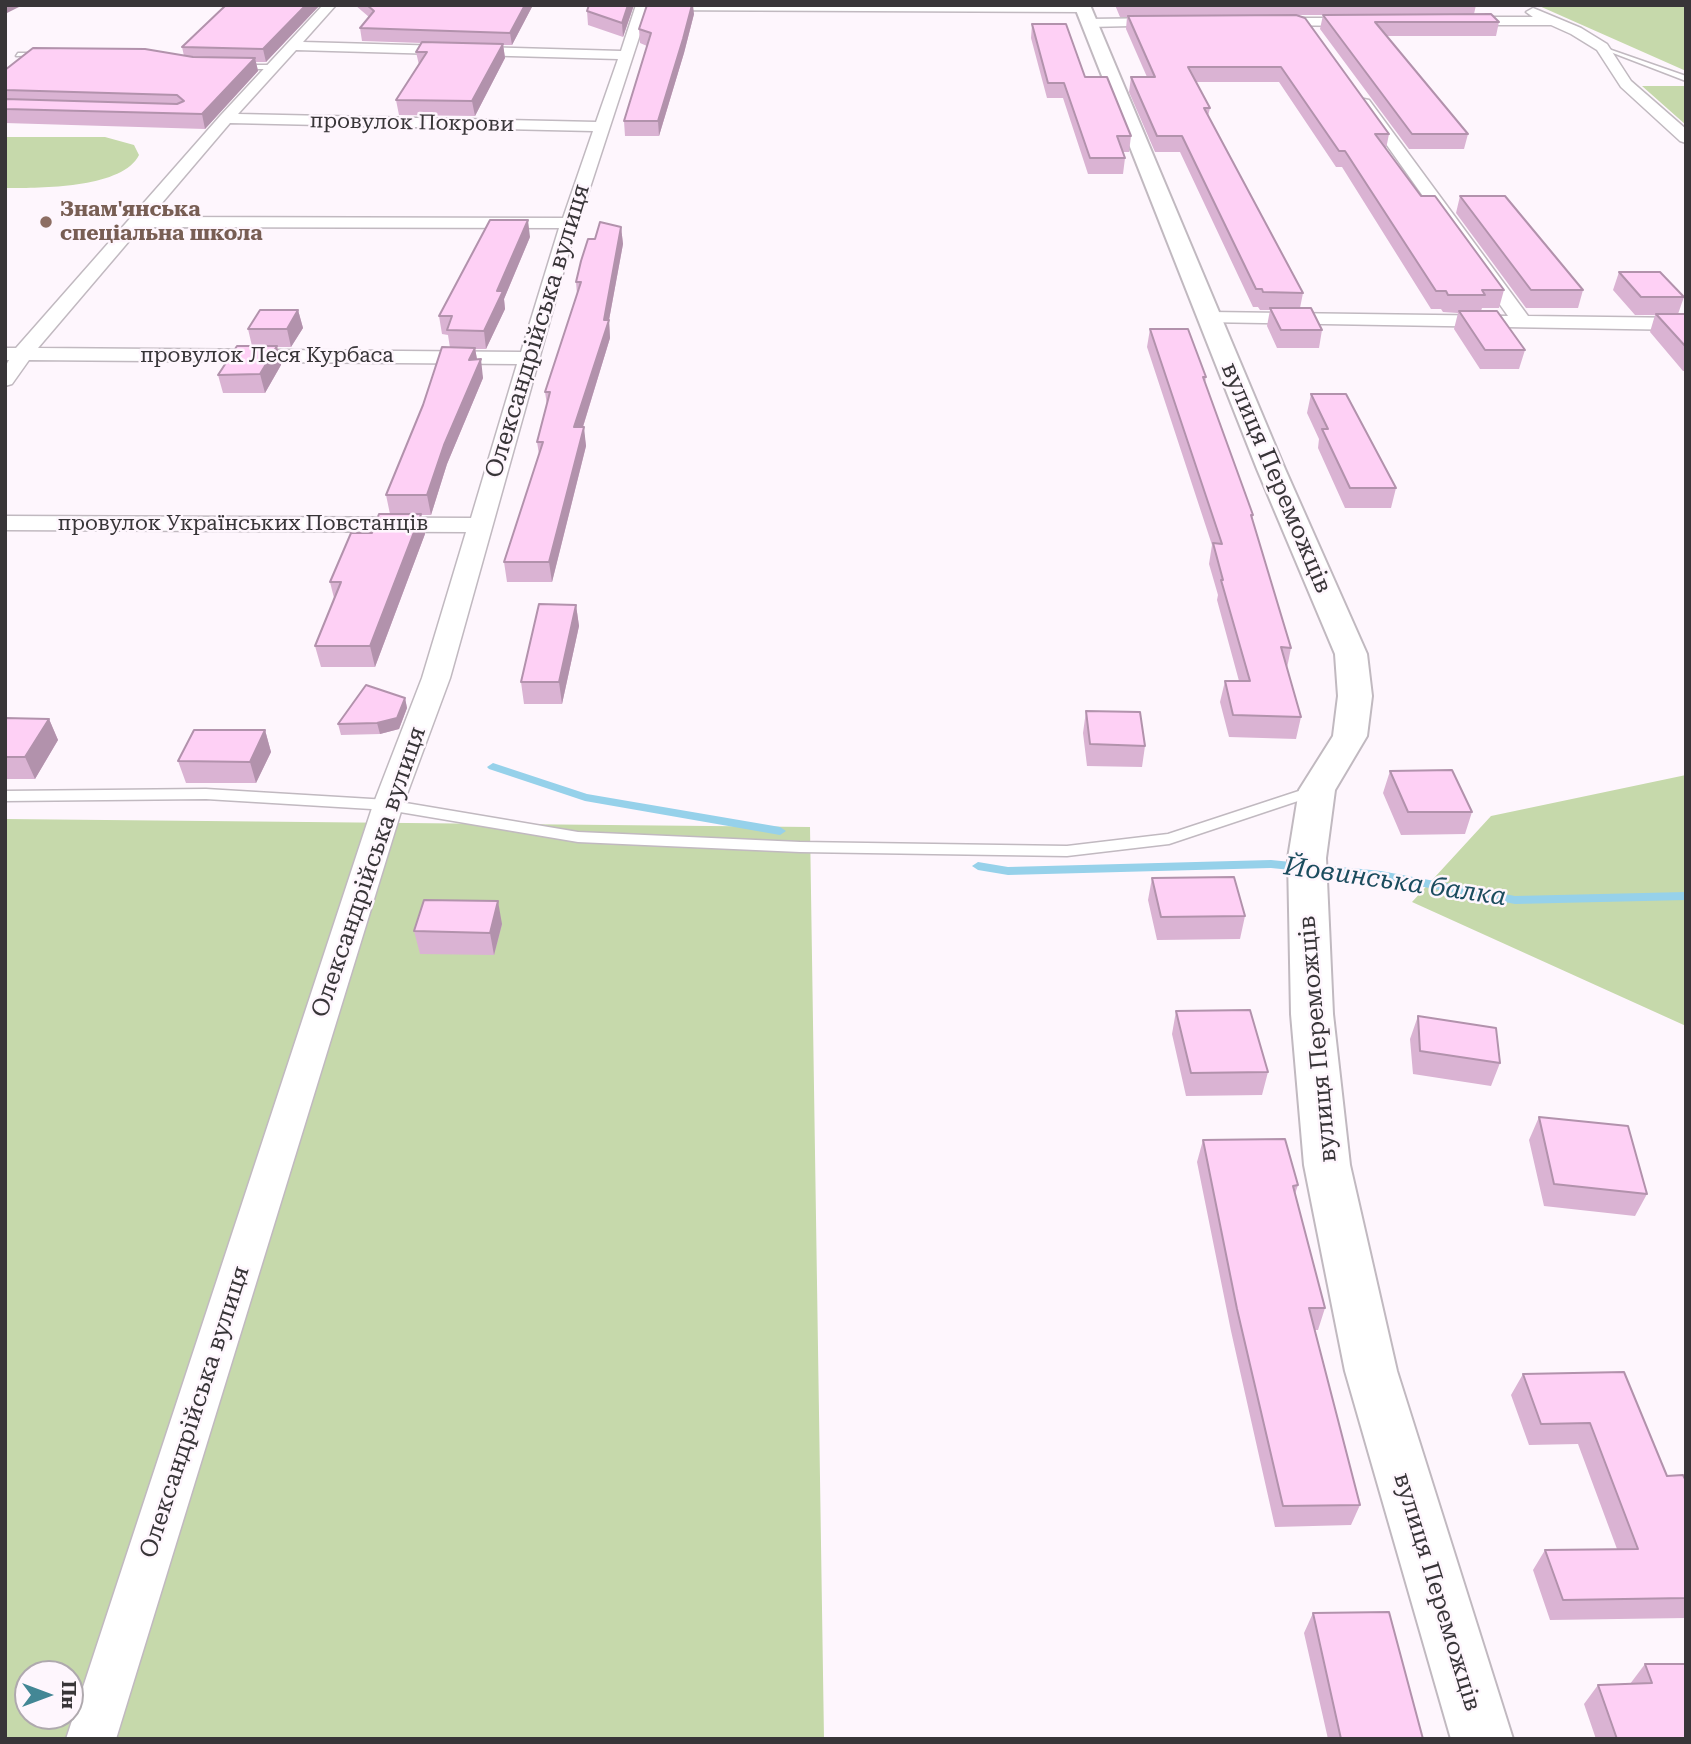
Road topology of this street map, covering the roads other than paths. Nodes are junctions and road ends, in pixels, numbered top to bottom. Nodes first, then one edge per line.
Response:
1 (330, 5) edge
2 (1278, 5) edge
3 (1519, 5) edge
4 (643, 6) edge
5 (1085, 12) edge
6 (1442, 21) edge
7 (1550, 21) junction
8 (1184, 22) edge
9 (1252, 22) edge
10 (1293, 22) junction
11 (1374, 22) edge
12 (1317, 38) edge
13 (294, 46) junction
14 (1602, 47) junction
15 (625, 54) junction
16 (18, 55) dead end
17 (60, 56) edge
18 (221, 66) edge
19 (271, 67) junction
20 (1686, 79) edge
21 (1356, 92) edge
22 (226, 118) junction
23 (599, 128) junction
24 (1686, 138) edge
25 (136, 222) junction
26 (569, 223) junction
27 (1210, 318) junction
28 (1522, 322) junction
29 (1686, 324) edge
30 (14, 354) edge
31 (530, 358) junction
32 (5, 380) edge
33 (5, 523) edge
34 (480, 525) junction
35 (1317, 790) junction
36 (5, 796) edge
37 (388, 805) junction
38 (91, 1739) edge
39 (1482, 1739) edge

1 - 13 street
2 - 10 street
3 - 7 street
4 - 5 street
4 - 15 street, Олександрійська вулиця
5 - 8 street
5 - 27 street, вулиця Переможців
6 - 7 street
7 - 14 street
9 - 10 street
10 - 11 street
10 - 12 street
13 - 15 street
13 - 19 street
14 - 20 lane
14 - 24 street
15 - 23 street, Олександрійська вулиця
16 - 17 lane
18 - 19 lane
19 - 22 street
21 - 28 street
22 - 23 street, провулок Покрови
22 - 25 street
23 - 26 street, Олександрійська вулиця
25 - 26 street
25 - 30 street
26 - 31 street, Олександрійська вулиця
27 - 28 street
27 - 35 street, вулиця Переможців
28 - 29 street
30 - 31 street, провулок Леся Курбаса
30 - 32 street
31 - 34 street, Олександрійська вулиця
33 - 34 street, провулок Українських Повстанців
34 - 37 street, Олександрійська вулиця
35 - 37 lane
35 - 39 street, вулиця Переможців
36 - 37 lane
37 - 38 street, Олександрійська вулиця

